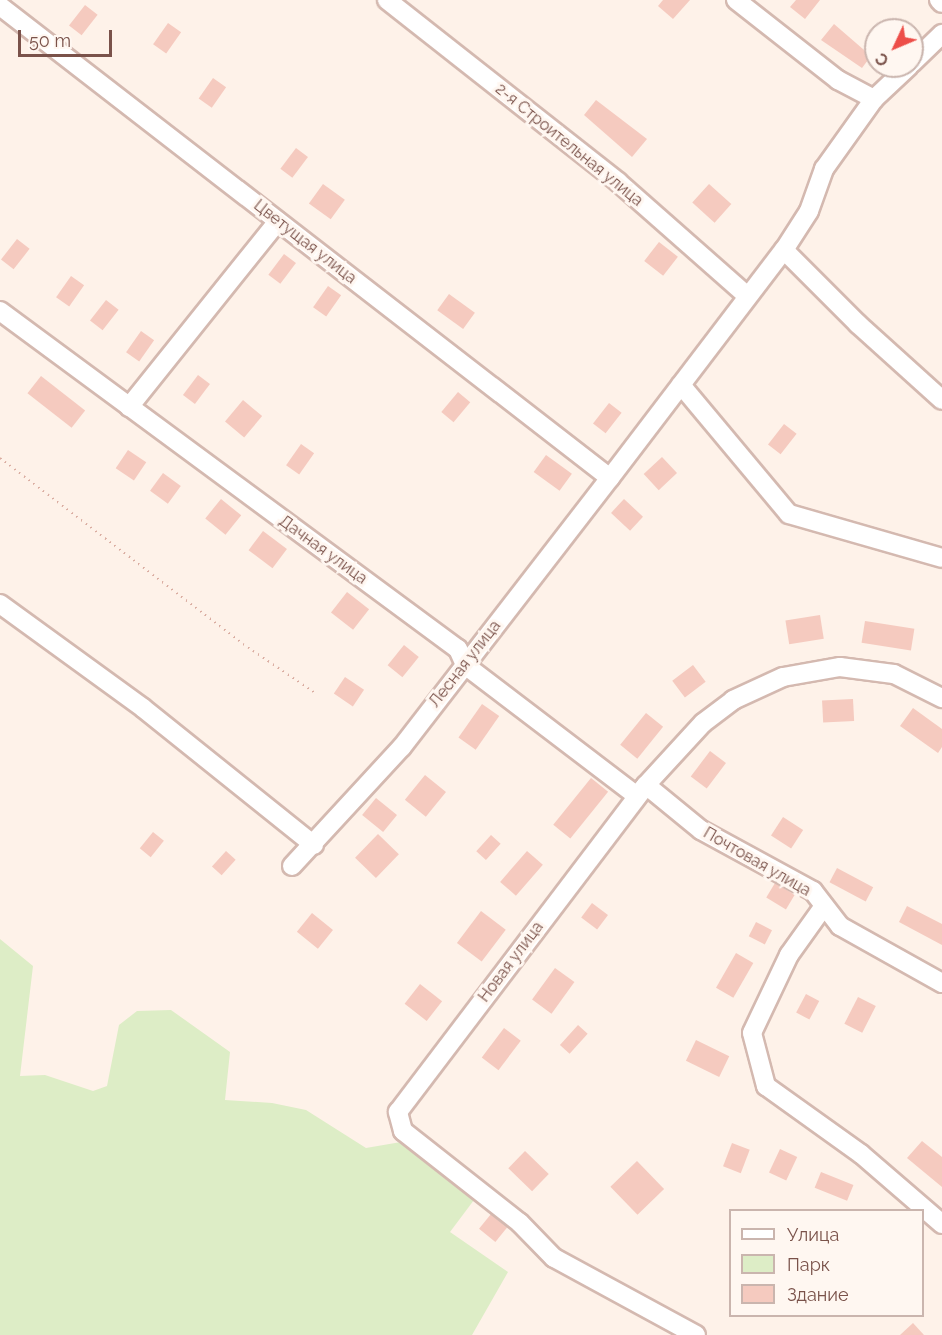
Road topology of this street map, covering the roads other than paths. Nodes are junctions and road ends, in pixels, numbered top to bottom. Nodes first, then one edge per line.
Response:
1 (387, 0) edge
2 (736, 0) edge
3 (0, 6) edge
4 (942, 34) edge
5 (924, 51) edge
6 (896, 78) edge
7 (874, 99) junction
8 (278, 221) junction
9 (784, 250) junction
10 (746, 295) junction
11 (0, 311) edge
12 (681, 385) junction
13 (942, 400) edge
14 (129, 407) junction
15 (610, 478) junction
16 (942, 558) edge
17 (0, 604) edge
18 (465, 665) junction
19 (942, 699) edge
20 (642, 790) junction
21 (314, 845) junction
22 (292, 866) dead end
23 (824, 906) junction
24 (942, 982) edge
25 (942, 1224) edge
26 (696, 1335) edge

1 - 10 street, 2-я Строительная улица
2 - 7 street
3 - 8 street, Цветущая улица
4 - 5 street, Лесная улица
6 - 7 street, Лесная улица
7 - 9 street, Лесная улица
8 - 14 street
8 - 15 street, Цветущая улица
9 - 10 street, Лесная улица
9 - 13 street
10 - 12 street, Лесная улица
11 - 14 street, Дачная улица
12 - 15 street, Лесная улица
12 - 16 street
14 - 18 street, Дачная улица
15 - 18 street, Лесная улица
17 - 21 street
18 - 20 street, Дачная улица
18 - 21 street, Лесная улица
19 - 20 street, Новая улица
20 - 23 street, Почтовая улица
20 - 26 street, Новая улица
21 - 22 street, Лесная улица
23 - 24 street, Почтовая улица
23 - 25 street

